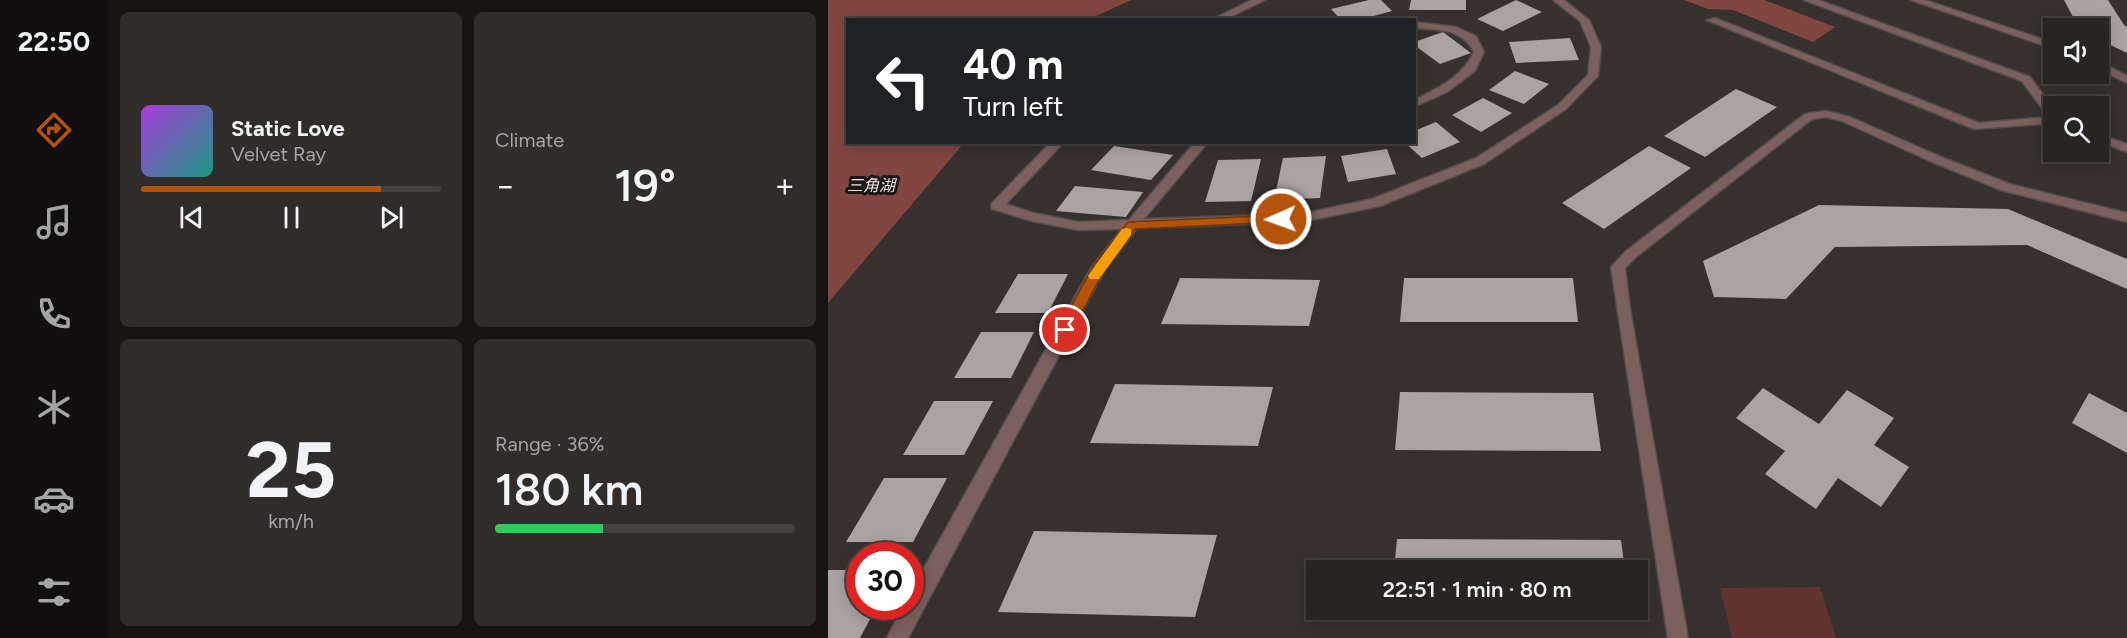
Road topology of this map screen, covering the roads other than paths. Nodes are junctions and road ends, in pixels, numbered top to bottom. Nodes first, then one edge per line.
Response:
1 (1260, 0) edge
2 (1558, 0) edge
3 (1809, 0) edge
4 (1916, 0) edge
5 (1220, 18) edge
6 (1712, 20) dead end
7 (1416, 25) edge
8 (2043, 42) edge
9 (2109, 70) edge
10 (2127, 80) edge
11 (1416, 103) edge
12 (2043, 103) edge
13 (2043, 120) edge
14 (2109, 140) edge
15 (1056, 144) edge
16 (1200, 144) edge
17 (2127, 147) edge
18 (2127, 218) edge
19 (1132, 225) junction
20 (897, 638) edge
21 (1678, 638) edge

1 - 5 street
2 - 19 street
3 - 12 street
4 - 8 street
6 - 13 street
7 - 11 street
9 - 10 street
14 - 17 street
15 - 19 street
16 - 19 street
18 - 21 street
19 - 20 street

